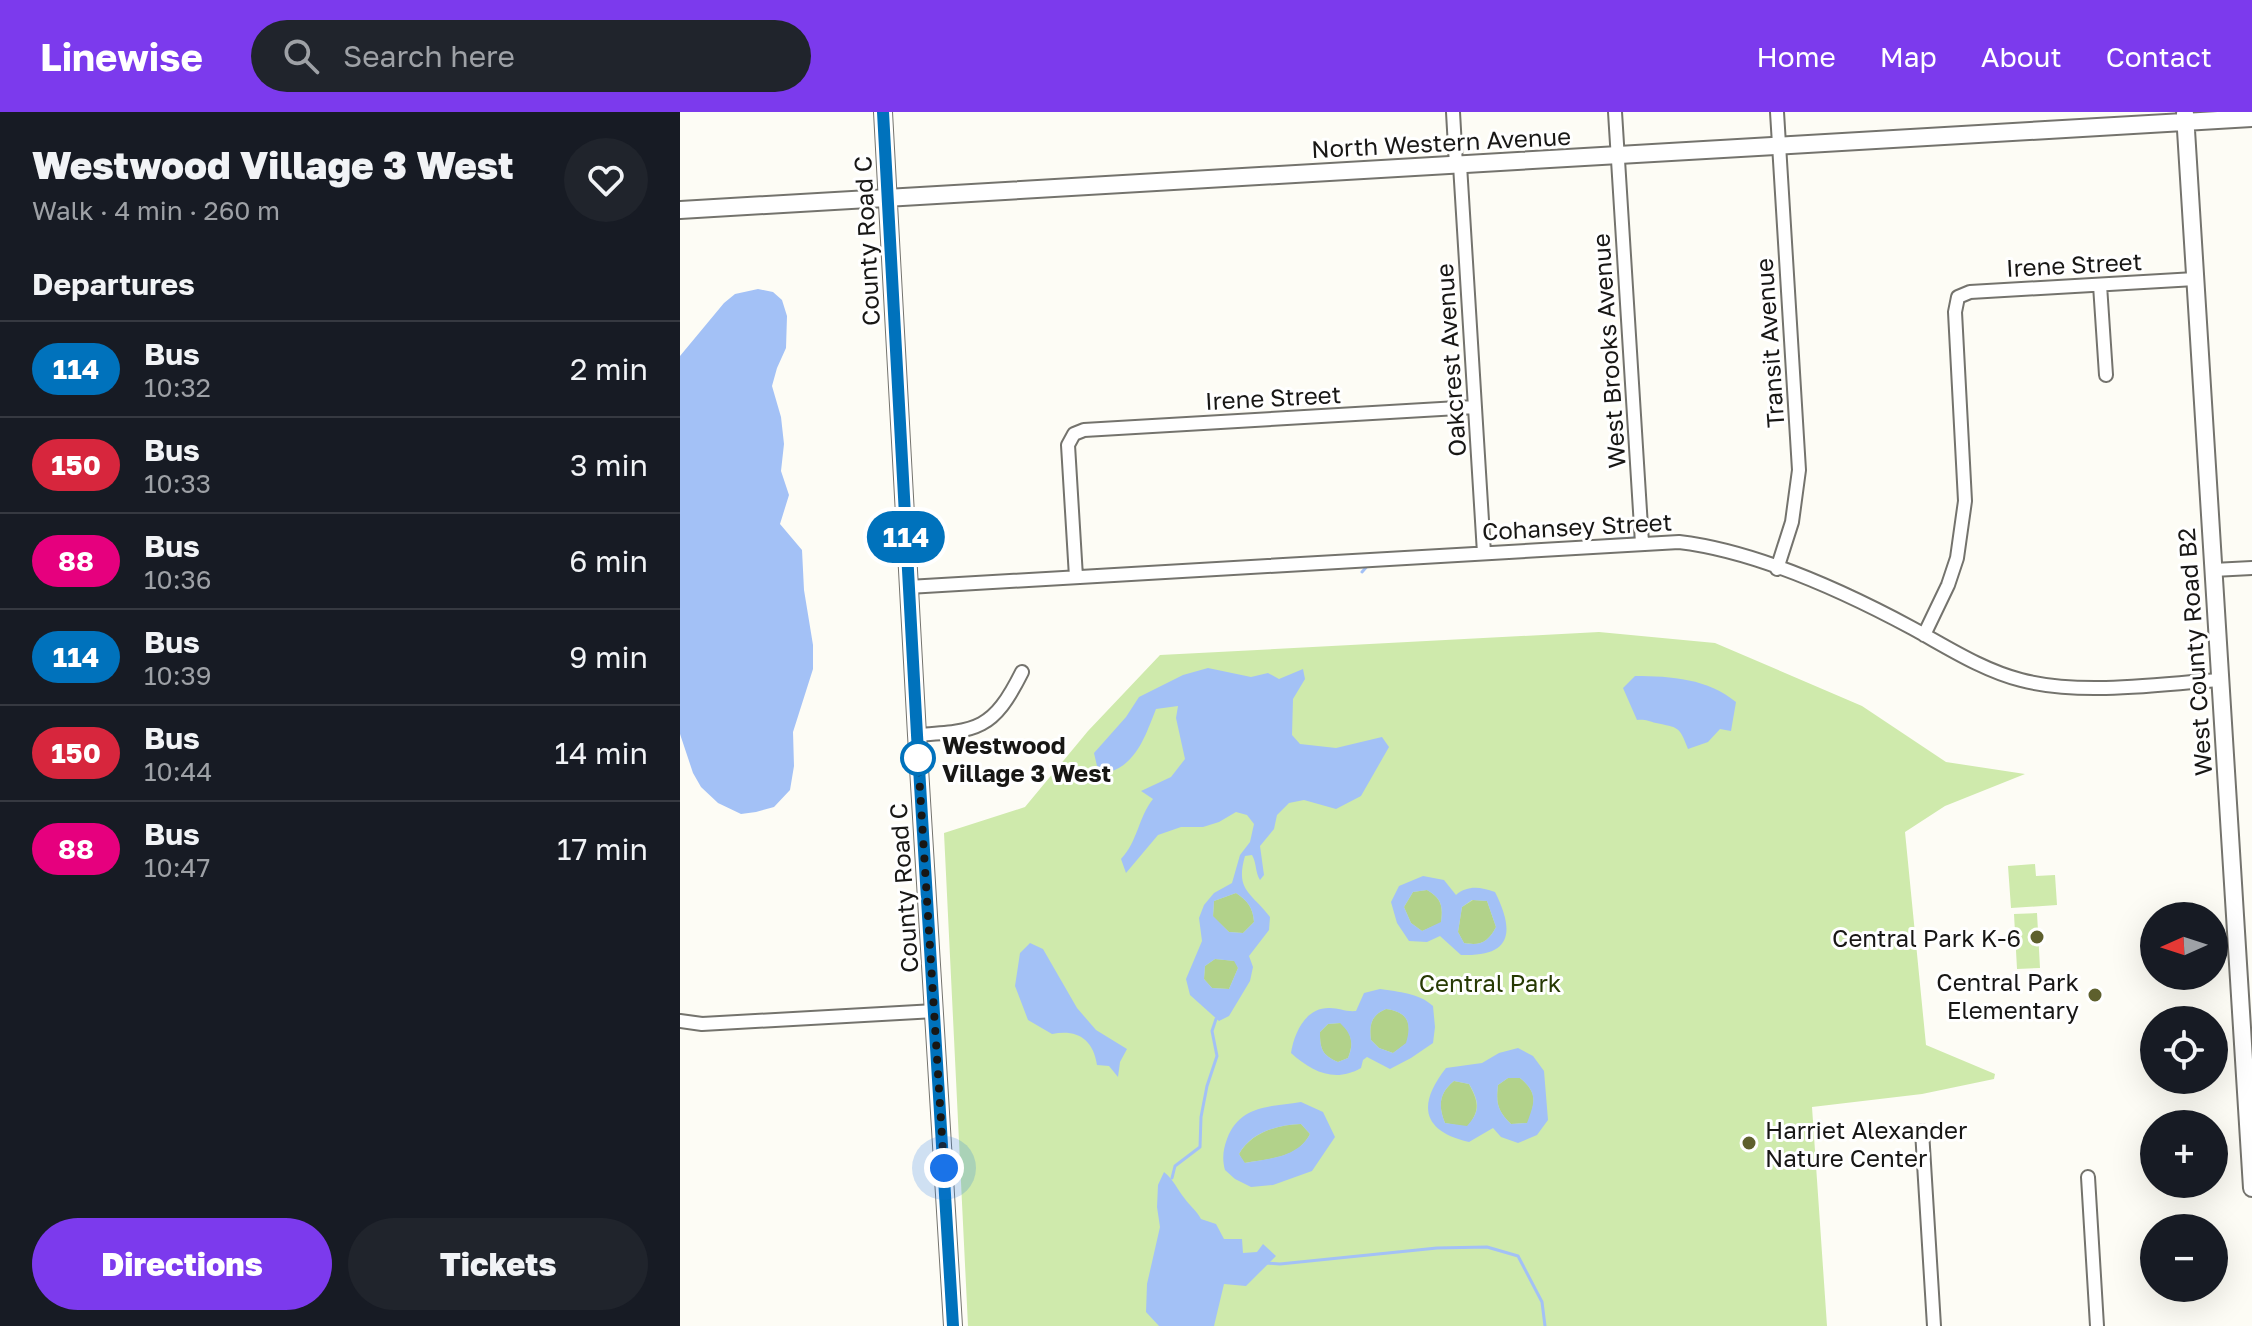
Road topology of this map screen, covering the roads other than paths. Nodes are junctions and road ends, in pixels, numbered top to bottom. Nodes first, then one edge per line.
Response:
1 (883, 112) edge
2 (1453, 112) edge
3 (1615, 112) edge
4 (1777, 112) edge
5 (2185, 117) edge
6 (2252, 118) edge
7 (1778, 146) junction
8 (1617, 156) junction
9 (1458, 165) junction
10 (888, 197) junction
11 (680, 210) edge
12 (2195, 279) junction
13 (2100, 285) junction
14 (2106, 375) dead end
15 (1475, 407) junction
16 (1642, 543) junction
17 (1484, 553) junction
18 (2252, 568) edge
19 (1777, 569) junction
20 (2213, 570) junction
21 (1076, 577) junction
22 (908, 587) junction
23 (1924, 635) junction
24 (1022, 672) dead end
25 (2220, 680) junction
26 (917, 735) junction
27 (935, 1011) junction
28 (680, 1021) edge
29 (1922, 1131) dead end
30 (2088, 1177) dead end
31 (2252, 1188) edge
32 (953, 1326) edge
33 (1934, 1326) edge
34 (2097, 1326) edge

1 - 10 street, County Road C
2 - 9 street, Oakcrest Avenue
3 - 8 street, West Brooks Avenue
4 - 7 street, Transit Avenue
5 - 6 street, North Western Avenue
5 - 7 street, North Western Avenue
5 - 12 street, West County Road B2
7 - 8 street, North Western Avenue
7 - 19 street, Transit Avenue
8 - 9 street, North Western Avenue
8 - 16 street, West Brooks Avenue
9 - 10 street, North Western Avenue
9 - 15 street, Oakcrest Avenue
10 - 11 street, North Western Avenue
10 - 22 street, County Road C
12 - 13 street, Irene Street
12 - 20 street, West County Road B2
13 - 14 street
13 - 23 street, Irene Street
15 - 17 street, Oakcrest Avenue
15 - 21 street, Irene Street
16 - 17 street, Cohansey Street
16 - 19 street, Cohansey Street
17 - 21 street, Cohansey Street
18 - 20 street
19 - 23 street, Cohansey Street
20 - 25 street, West County Road B2
21 - 22 street, Cohansey Street
22 - 26 street, County Road C
23 - 25 street, Cohansey Street
24 - 26 street
25 - 31 street, West County Road B2
26 - 27 street, County Road C
27 - 28 street
27 - 32 street, County Road C
29 - 33 street
30 - 34 street

